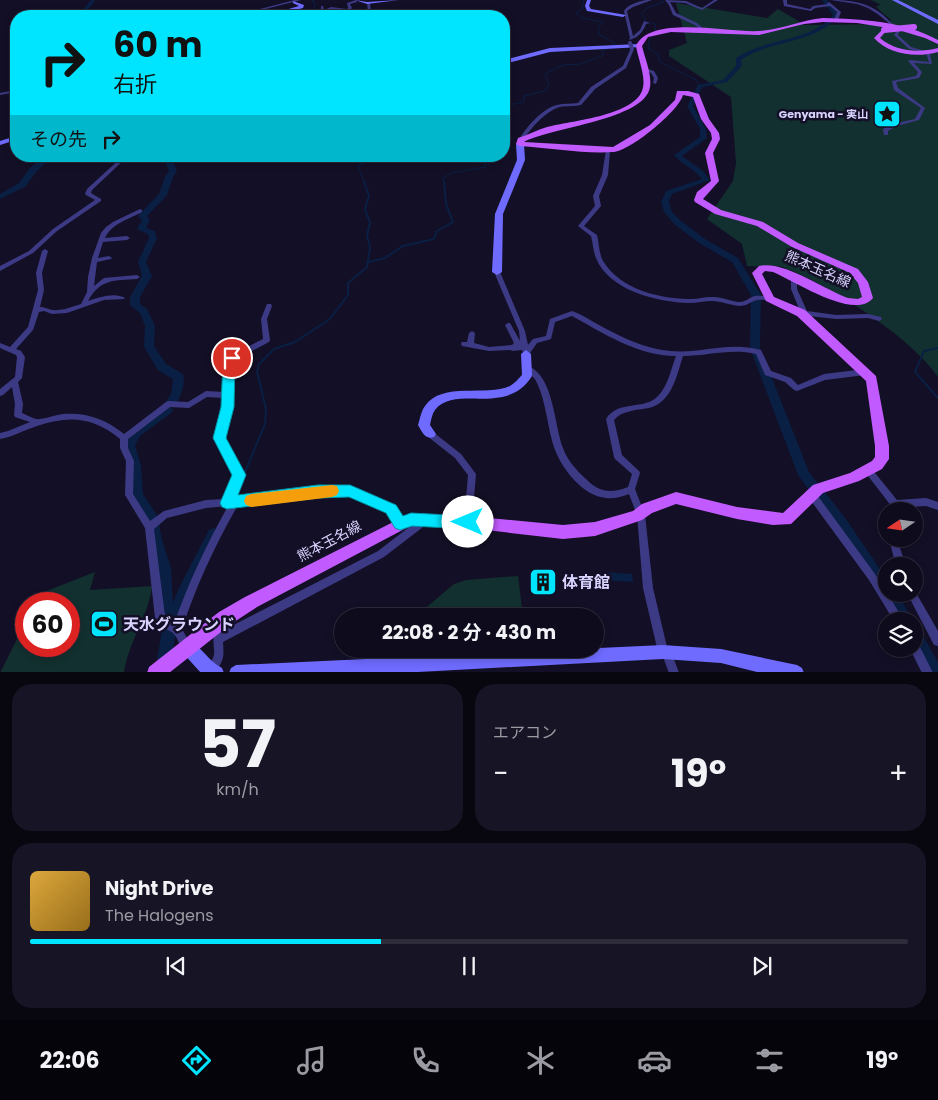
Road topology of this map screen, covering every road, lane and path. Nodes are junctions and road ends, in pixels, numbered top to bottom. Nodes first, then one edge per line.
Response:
1 (356, 0) edge
2 (396, 0) edge
3 (590, 0) edge
4 (650, 0) edge
5 (667, 0) edge
6 (716, 0) edge
7 (785, 0) edge
8 (827, 0) edge
9 (835, 0) edge
10 (894, 0) edge
11 (297, 1) edge
12 (686, 1) edge
13 (368, 3) junction
14 (828, 5) junction
15 (322, 7) dead end
16 (253, 10) edge
17 (290, 10) edge
18 (323, 10) edge
19 (327, 10) edge
20 (348, 10) joint
21 (369, 10) edge
22 (623, 16) junction
23 (837, 21) junction
24 (648, 22) dead end
25 (938, 22) edge
26 (896, 28) junction
27 (936, 31) dead end
28 (705, 32) junction
29 (631, 37) junction
30 (938, 42) edge
31 (633, 46) junction
32 (938, 50) edge
33 (510, 60) edge
34 (643, 68) junction
35 (655, 83) dead end
36 (886, 134) dead end
37 (520, 142) junction
38 (608, 151) junction
39 (119, 162) edge
40 (140, 212) dead end
41 (127, 238) dead end
42 (102, 240) junction
43 (45, 251) dead end
44 (108, 258) dead end
45 (95, 261) junction
46 (2, 267) edge
47 (497, 272) joint
48 (137, 276) dead end
49 (798, 278) junction
50 (90, 292) junction
51 (122, 298) dead end
52 (762, 298) junction
53 (84, 303) junction
54 (270, 306) dead end
55 (36, 310) junction
56 (802, 312) junction
57 (879, 319) dead end
58 (508, 326) dead end
59 (472, 333) dead end
60 (0, 345) edge
61 (12, 349) junction
62 (512, 349) junction
63 (526, 350) junction
64 (680, 354) junction
65 (528, 369) junction
66 (865, 372) junction
67 (15, 383) junction
68 (0, 393) edge
69 (227, 395) junction
70 (38, 422) junction
71 (430, 434) joint
72 (0, 436) edge
73 (124, 438) junction
74 (868, 470) junction
75 (631, 489) junction
76 (812, 495) junction
77 (891, 502) edge
78 (231, 503) junction
79 (923, 503) edge
80 (938, 506) edge
81 (641, 515) junction
82 (424, 521) junction
83 (468, 522) junction
84 (400, 524) junction
85 (152, 525) junction
86 (916, 602) edge
87 (894, 612) edge
88 (176, 629) junction
89 (938, 641) edge
90 (188, 647) junction
91 (664, 652) junction
92 (920, 657) edge
93 (214, 671) edge
94 (156, 672) edge
95 (236, 672) edge
96 (674, 672) edge
97 (797, 672) edge
98 (928, 672) edge

1 - 13 street
1 - 20 street
2 - 13 street
3 - 22 street
4 - 22 street
5 - 12 street
5 - 28 street
6 - 12 street
7 - 14 street
8 - 14 street
9 - 26 street
10 - 25 street
11 - 16 street
11 - 17 street
13 - 21 street
14 - 23 street
15 - 18 street
19 - 20 street
22 - 29 street
23 - 26 main road
23 - 28 main road
24 - 29 street
26 - 30 main road
26 - 36 street
27 - 32 main road, bridge
28 - 31 main road
29 - 31 street
31 - 33 street
31 - 34 main road
31 - 37 street
34 - 35 street
34 - 37 main road
37 - 38 main road
37 - 47 street
38 - 49 main road, 熊本玉名線
38 - 52 street
39 - 46 street
40 - 42 street
41 - 42 street
42 - 45 street
43 - 55 street
44 - 45 street
45 - 50 street
47 - 63 street
48 - 50 street
49 - 52 main road, 熊本玉名線
49 - 56 street
50 - 53 street
51 - 53 street
52 - 56 main road
53 - 55 street
54 - 69 street
55 - 61 street
56 - 57 street
56 - 66 main road
58 - 62 street
59 - 62 street
60 - 61 street
61 - 67 street
62 - 63 street
63 - 64 street
63 - 65 street
64 - 66 street
64 - 75 street
65 - 71 street
65 - 75 street
66 - 74 main road
67 - 68 street
67 - 70 street
69 - 73 street
69 - 78 street
70 - 72 street
70 - 73 street
71 - 83 street
73 - 85 street
74 - 76 main road, 熊本玉名線
74 - 77 street
75 - 81 street
76 - 81 main road, 熊本玉名線
76 - 87 street
78 - 84 street
78 - 85 street
78 - 88 street
79 - 80 street
81 - 83 main road, 熊本玉名線
81 - 91 street
82 - 83 main road, 熊本玉名線
82 - 84 main road, 熊本玉名線
82 - 93 street
84 - 90 main road, 熊本玉名線
85 - 88 street
86 - 89 street
88 - 90 street
90 - 93 street
90 - 94 main road, 熊本玉名線
91 - 95 street
91 - 96 street
91 - 97 street
92 - 98 street

